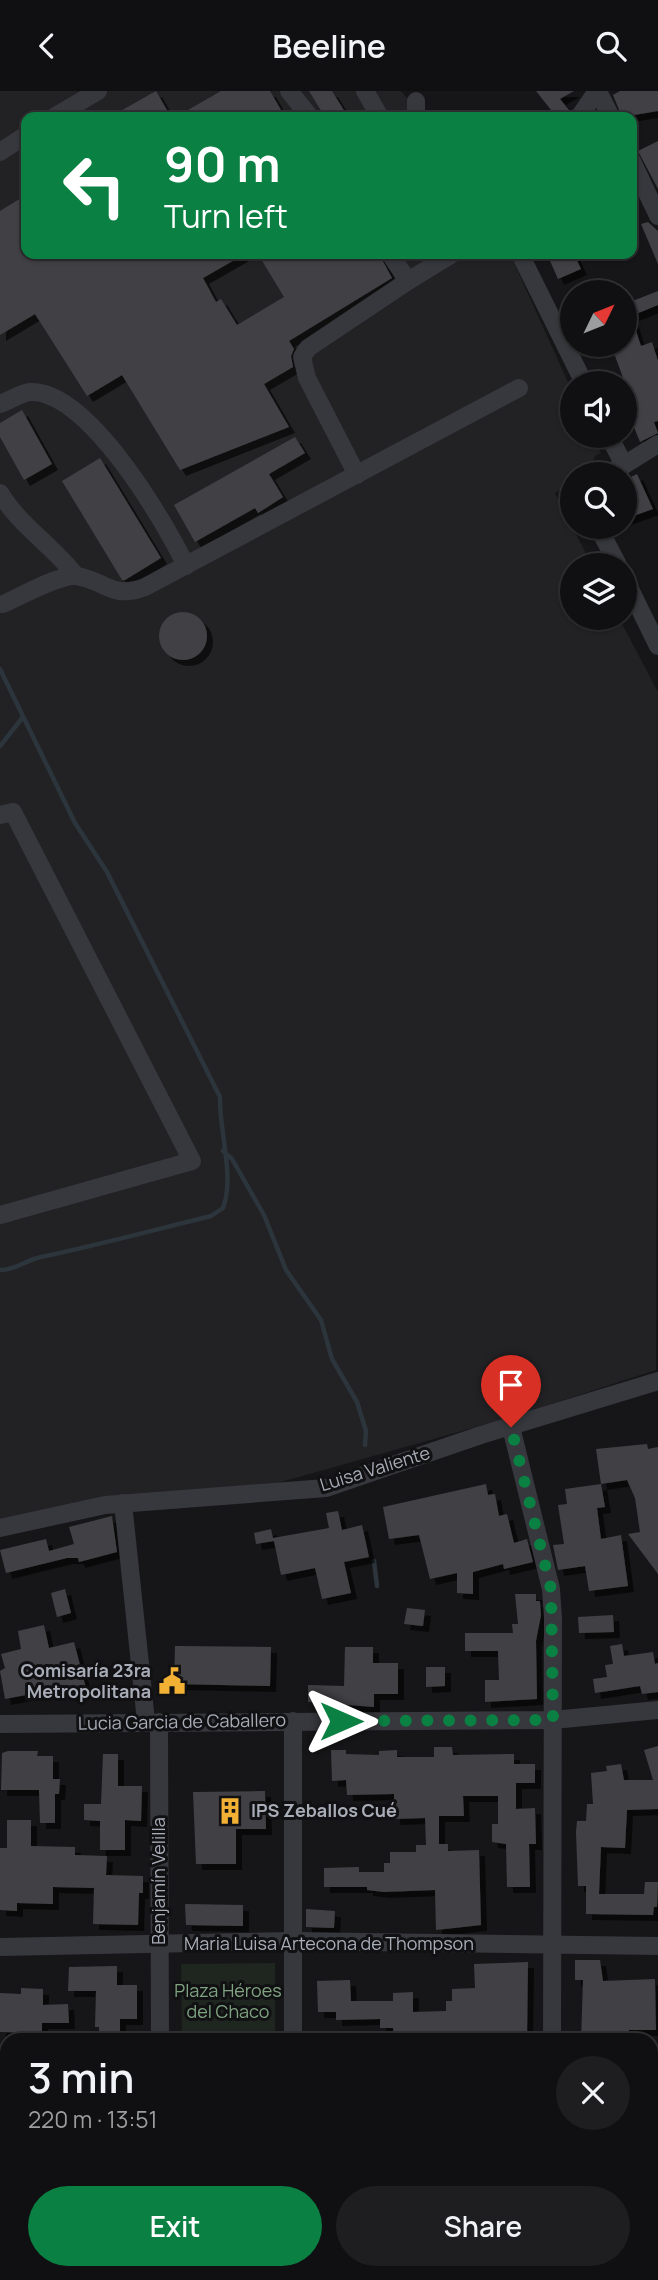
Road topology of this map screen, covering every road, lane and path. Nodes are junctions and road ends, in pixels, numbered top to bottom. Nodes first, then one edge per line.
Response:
1 (98, 91) edge
2 (289, 91) edge
3 (365, 91) edge
4 (598, 91) edge
5 (62, 112) edge
6 (306, 112) edge
7 (377, 112) edge
8 (583, 112) edge
9 (608, 112) edge
10 (21, 138) edge
11 (0, 152) edge
12 (637, 172) edge
13 (658, 216) edge
14 (393, 259) edge
15 (444, 259) edge
16 (522, 259) edge
17 (408, 281) junction
18 (578, 371) edge
19 (519, 388) dead end
20 (0, 404) edge
21 (658, 444) edge
22 (629, 462) edge
23 (357, 475) junction
24 (0, 493) edge
25 (186, 566) junction
26 (76, 576) junction
27 (637, 603) edge
28 (3, 604) dead end
29 (658, 646) edge
30 (0, 815) edge
31 (0, 1215) edge
32 (658, 1381) edge
33 (511, 1427) junction
34 (123, 1503) junction
35 (0, 1528) edge
36 (658, 1710) edge
37 (553, 1720) junction
38 (293, 1721) junction
39 (152, 1722) junction
40 (0, 1724) edge
41 (293, 1941) junction
42 (158, 1944) junction
43 (552, 1946) junction
44 (658, 1946) edge
45 (0, 1947) edge
46 (160, 2033) edge
47 (293, 2033) edge
48 (552, 2033) edge

1 - 5 street
2 - 6 street
3 - 7 street
4 - 8 street
4 - 9 street
10 - 11 street
12 - 13 street
14 - 17 street
15 - 17 street
16 - 18 street
17 - 23 street
19 - 23 street
20 - 25 street
21 - 22 street
23 - 25 street
24 - 26 street
25 - 26 street
26 - 28 street
27 - 29 street
30 - 31 street
32 - 33 street, Luisa Valiente
33 - 34 street, Luisa Valiente
33 - 37 street
34 - 35 street, Luisa Valiente
34 - 39 street, Benjamín Velilla
36 - 37 street, Lucia Garcia de Caballero
37 - 38 street, Lucia Garcia de Caballero
37 - 43 street
38 - 39 street, Lucia Garcia de Caballero
38 - 41 street
39 - 40 street, Lucia Garcia de Caballero
39 - 42 street, Benjamín Velilla
41 - 42 street, Maria Luisa Artecona de Thompson
41 - 43 street, Maria Luisa Artecona de Thompson
41 - 47 street
42 - 45 street, Maria Luisa Artecona de Thompson
42 - 46 street, Benjamín Velilla
43 - 44 street, Maria Luisa Artecona de Thompson
43 - 48 street

